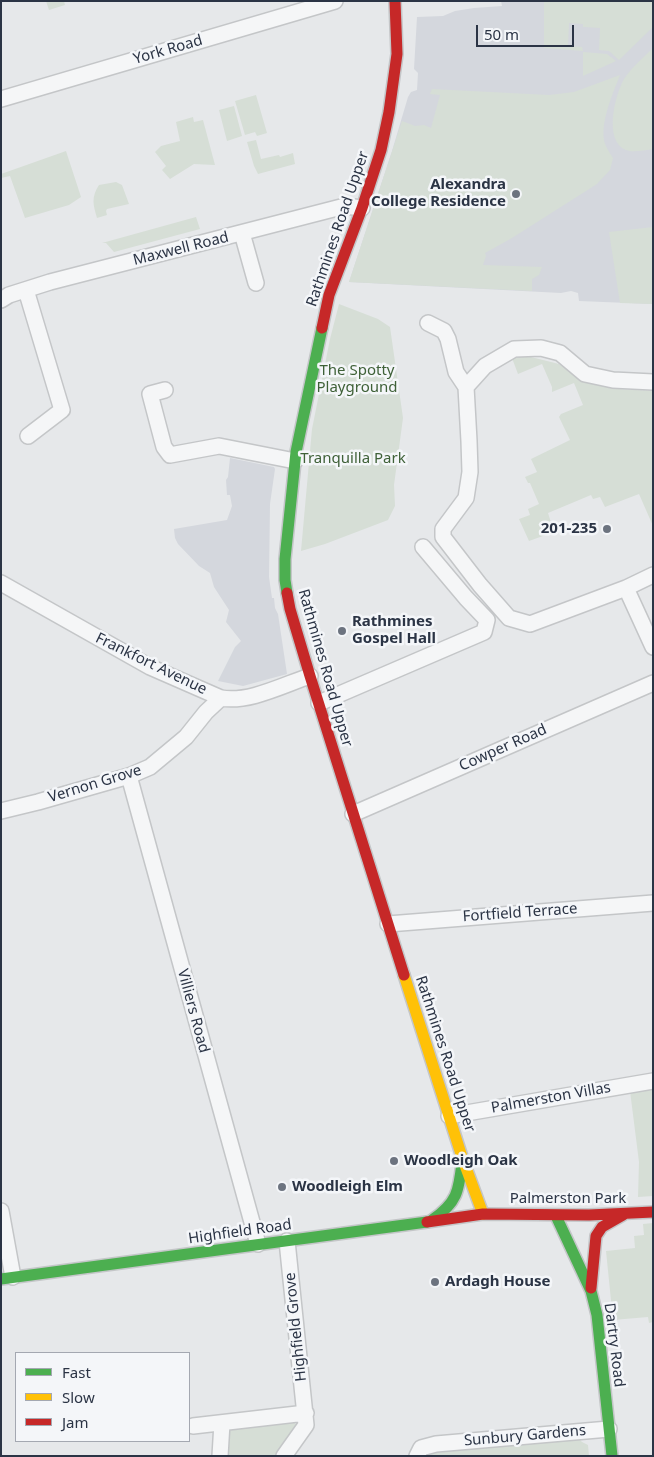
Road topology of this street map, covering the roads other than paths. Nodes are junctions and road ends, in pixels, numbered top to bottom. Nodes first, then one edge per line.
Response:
1 (335, 1) edge
2 (395, 1) edge
3 (2, 94) edge
4 (362, 208) junction
5 (242, 233) junction
6 (256, 283) dead end
7 (26, 290) junction
8 (1, 300) edge
9 (428, 323) dead end
10 (653, 382) edge
11 (466, 387) junction
12 (165, 390) dead end
13 (28, 436) dead end
14 (295, 460) junction
15 (423, 546) dead end
16 (653, 575) edge
17 (1, 583) edge
18 (626, 588) junction
19 (653, 647) edge
20 (310, 676) junction
21 (653, 683) edge
22 (221, 698) junction
23 (319, 703) junction
24 (129, 776) junction
25 (1, 811) edge
26 (354, 814) junction
27 (653, 903) edge
28 (388, 924) junction
29 (653, 1081) edge
30 (449, 1116) junction
31 (462, 1157) junction
32 (1, 1211) edge
33 (653, 1212) edge
34 (483, 1214) junction
35 (623, 1215) junction
36 (556, 1216) junction
37 (432, 1220) junction
38 (287, 1241) junction
39 (258, 1244) junction
40 (7, 1278) edge
41 (591, 1291) junction
42 (306, 1413) junction
43 (222, 1424) junction
44 (193, 1426) dead end
45 (609, 1429) junction
46 (220, 1456) edge
47 (284, 1456) edge
48 (417, 1456) edge
49 (612, 1456) edge

1 - 3 street, York Road
2 - 4 main road, Rathmines Road Upper
4 - 5 street, Maxwell Road
4 - 14 main road, Rathmines Road Upper
5 - 6 street
5 - 7 street, Maxwell Road
7 - 8 street, Maxwell Road
7 - 13 street
9 - 11 street
10 - 11 street
11 - 18 street
12 - 14 street
14 - 20 main road, Rathmines Road Upper
15 - 23 street
16 - 18 street
17 - 22 street, Frankfort Avenue
18 - 19 street
20 - 22 street, Frankfort Avenue
20 - 23 main road, Rathmines Road Upper
21 - 26 street, Cowper Road
22 - 24 street, Vernon Grove
23 - 26 main road, Rathmines Road Upper
24 - 25 street, Vernon Grove
24 - 39 street, Villiers Road
26 - 28 main road, Rathmines Road Upper
27 - 28 street, Fortfield Terrace
28 - 30 main road, Rathmines Road Upper
29 - 30 street, Palmerston Villas
30 - 31 main road, Rathmines Road Upper
31 - 34 main road, Rathmines Road Upper
31 - 37 main road
32 - 40 street
33 - 35 main road, Palmerston Park
34 - 36 main road, Palmerston Park
34 - 37 main road, Highfield Road
35 - 36 main road, Palmerston Park
35 - 41 main road
36 - 41 main road, Dartry Road
37 - 38 main road, Highfield Road
38 - 39 main road, Highfield Road
38 - 42 street, Highfield Grove
39 - 40 main road, Highfield Road
41 - 45 main road, Dartry Road
42 - 43 street
42 - 47 street, Highfield Grove
43 - 44 street
43 - 46 street
45 - 48 street, Sunbury Gardens
45 - 49 main road, Dartry Road

